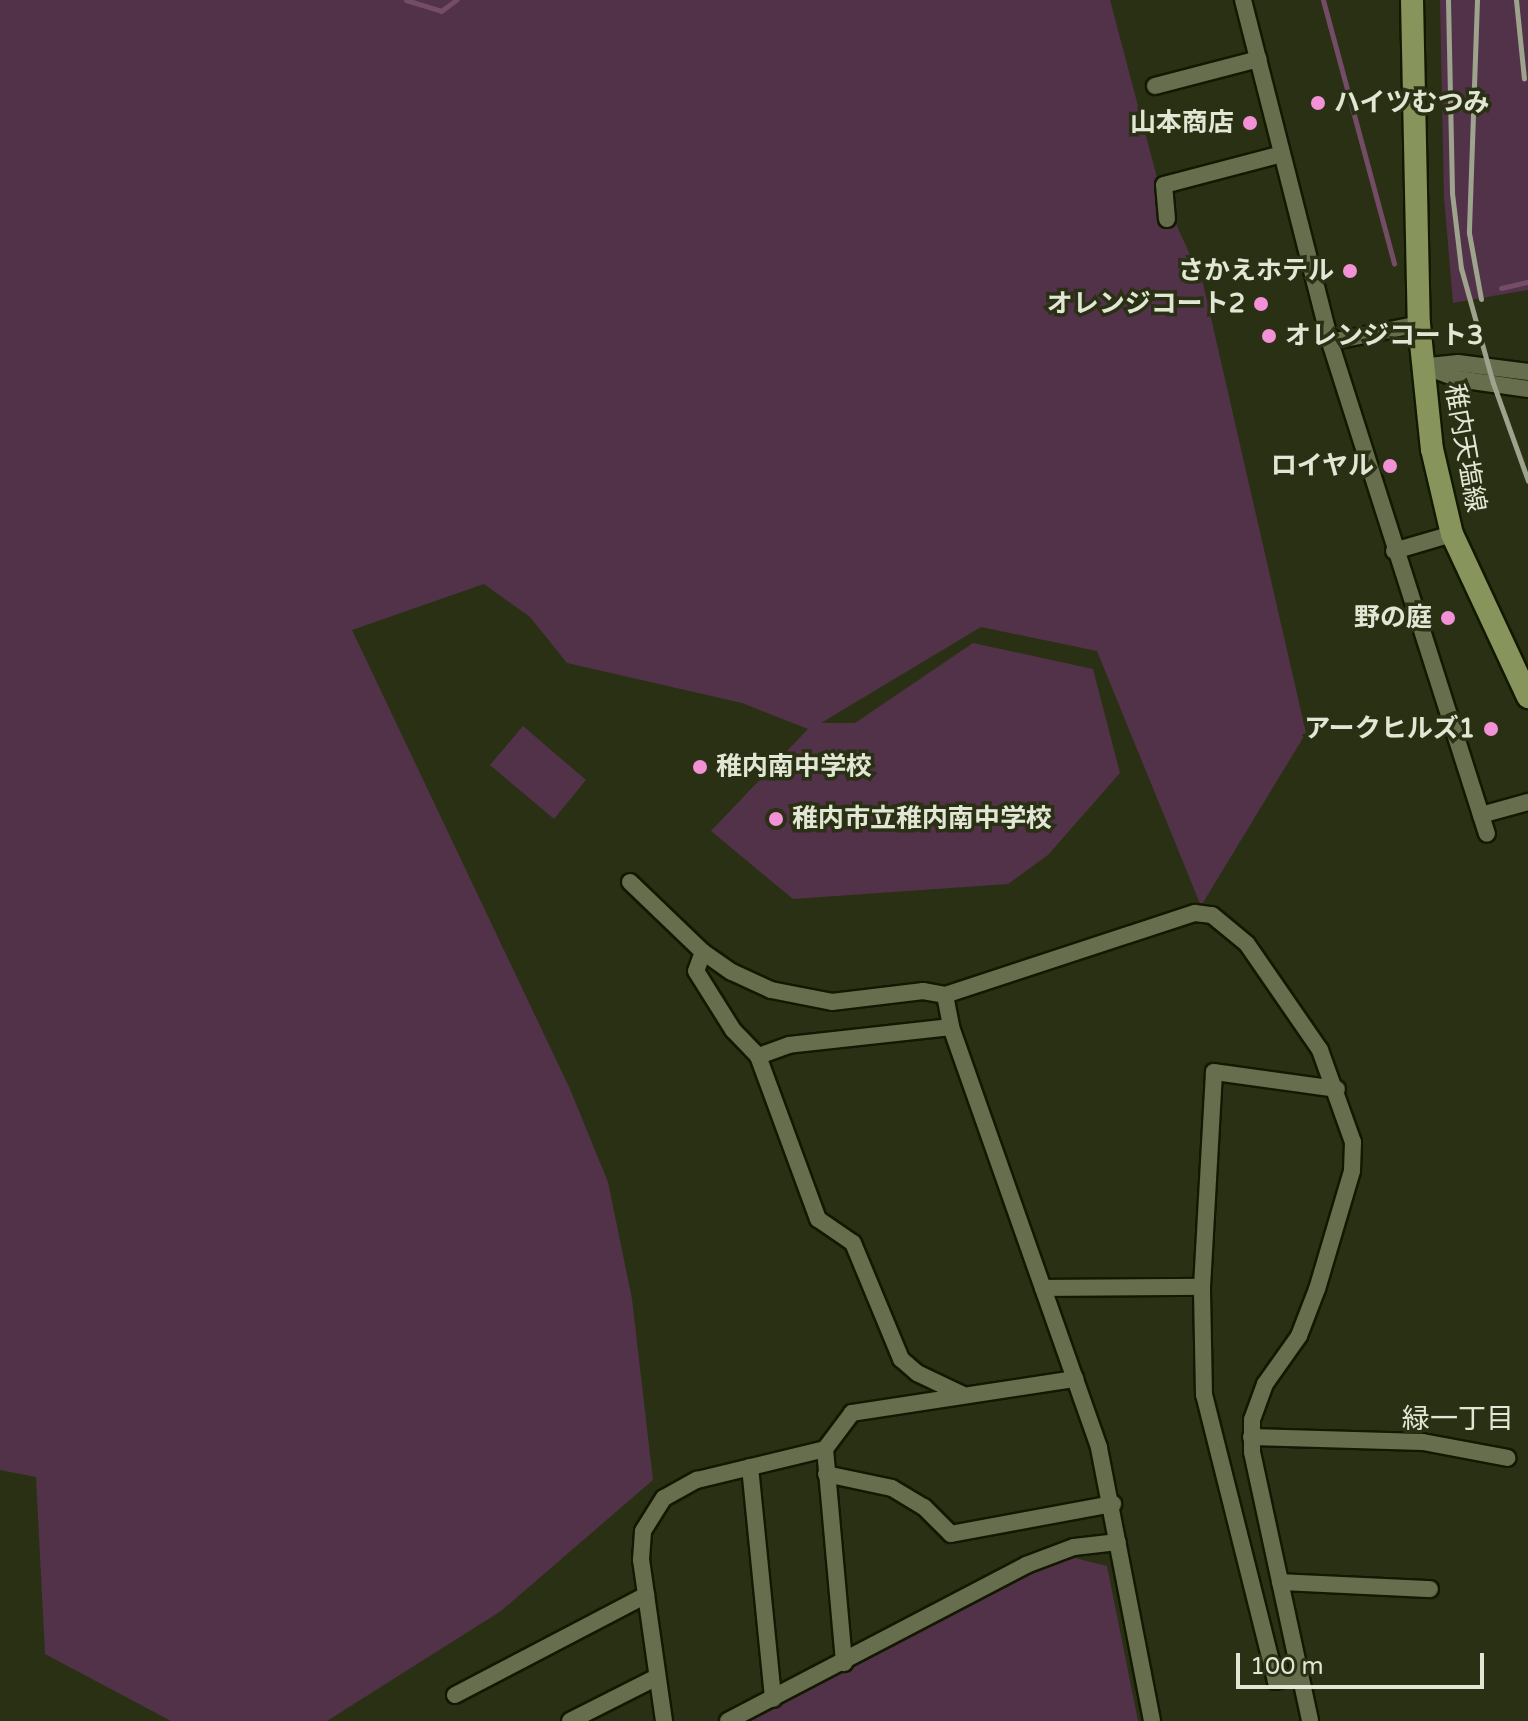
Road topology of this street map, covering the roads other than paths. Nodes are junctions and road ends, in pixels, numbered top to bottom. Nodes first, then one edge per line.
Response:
1 (1243, 0) edge
2 (1412, 0) edge
3 (1259, 59) junction
4 (1155, 86) dead end
5 (1282, 154) junction
6 (1167, 219) dead end
7 (1419, 324) junction
8 (1330, 342) junction
9 (1424, 366) junction
10 (1528, 372) edge
11 (1528, 389) edge
12 (1452, 534) junction
13 (1394, 551) junction
14 (1528, 697) edge
15 (1528, 802) edge
16 (1481, 815) junction
17 (1487, 834) dead end
18 (630, 882) dead end
19 (703, 952) junction
20 (945, 995) junction
21 (951, 1027) junction
22 (758, 1056) junction
23 (1337, 1089) junction
24 (1202, 1287) junction
25 (1043, 1288) junction
26 (1075, 1379) junction
27 (961, 1394) junction
28 (1251, 1437) junction
29 (825, 1449) junction
30 (1508, 1458) dead end
31 (750, 1467) junction
32 (826, 1474) junction
33 (1113, 1504) junction
34 (1118, 1542) junction
35 (1280, 1582) junction
36 (1430, 1589) dead end
37 (646, 1595) junction
38 (844, 1663) junction
39 (1300, 1675) junction
40 (657, 1677) junction
41 (455, 1695) dead end
42 (773, 1699) junction
43 (570, 1721) edge
44 (664, 1721) edge
45 (728, 1721) edge
46 (1152, 1721) edge
47 (1310, 1721) edge

1 - 3 street
2 - 7 main road, 稚内天塩線
3 - 4 street
3 - 5 street
5 - 6 street
5 - 8 street
7 - 8 street
7 - 9 main road, 稚内天塩線
8 - 13 street
9 - 10 street
9 - 11 street
9 - 12 main road, 稚内天塩線
12 - 13 street
12 - 14 main road, 稚内天塩線
13 - 16 street
15 - 16 street
16 - 17 street
18 - 19 street
19 - 20 street
19 - 22 street
20 - 21 street
20 - 23 street
21 - 22 street
21 - 25 street
22 - 27 street
23 - 24 street
23 - 28 street
24 - 25 street
24 - 39 street
25 - 26 street
26 - 27 street
26 - 33 street
27 - 29 street
28 - 30 street
28 - 35 street
29 - 31 street
29 - 32 street
31 - 37 street
31 - 42 street
32 - 33 street
32 - 38 street
33 - 34 street
34 - 38 street
34 - 46 street
35 - 36 street
35 - 39 street
37 - 40 street
37 - 41 street
38 - 42 street
39 - 47 street
40 - 43 street
40 - 44 street
42 - 45 street

